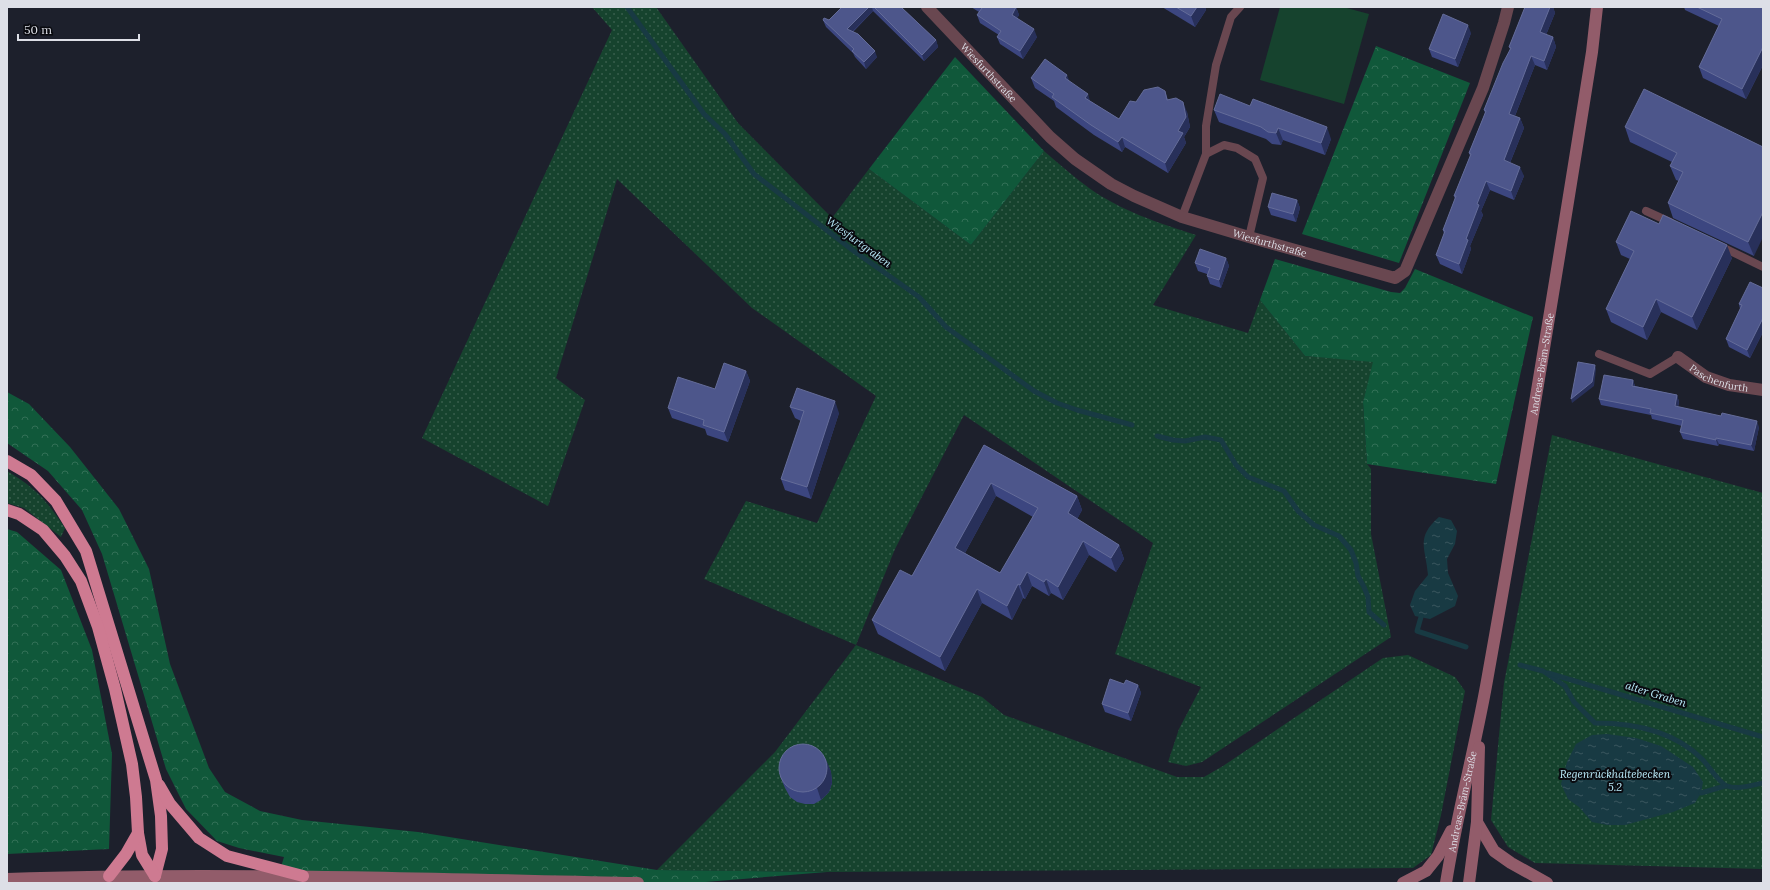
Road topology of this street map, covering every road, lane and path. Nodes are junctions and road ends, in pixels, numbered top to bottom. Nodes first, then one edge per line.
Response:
1 (927, 7) edge
2 (1240, 7) edge
3 (1508, 7) edge
4 (1597, 7) edge
5 (1206, 154) junction
6 (1646, 211) dead end
7 (1182, 217) junction
8 (1680, 227) edge
9 (1249, 237) junction
10 (1715, 244) edge
11 (1763, 267) edge
12 (1599, 354) dead end
13 (1678, 356) joint
14 (1763, 390) edge
15 (7, 461) edge
16 (7, 510) edge
17 (1479, 719) junction
18 (156, 780) junction
19 (1457, 819) junction
20 (1477, 822) junction
21 (138, 833) junction
22 (109, 876) junction
23 (155, 876) junction
24 (303, 876) junction
25 (7, 879) edge
26 (638, 883) edge
27 (1402, 883) edge
28 (1446, 883) edge
29 (1470, 883) edge
30 (1547, 883) edge

1 - 7 street, Wiesfurthstraße
2 - 5 lane
3 - 9 street, Wiesfurthstraße
4 - 17 main road, Andreas-Bräm-Straße
5 - 7 lane
5 - 9 lane
6 - 8 lane
7 - 9 street, Wiesfurthstraße
10 - 11 lane
12 - 13 lane
13 - 14 street, Paschenfurth
15 - 18 highway
16 - 21 highway
17 - 19 main road, Andreas-Bräm-Straße
17 - 20 main road, Andreas-Bräm-Straße
18 - 23 highway
18 - 24 highway
19 - 27 main road
19 - 28 main road, Andreas-Bräm-Straße
20 - 29 main road, Andreas-Bräm-Straße
20 - 30 main road
21 - 22 highway
21 - 23 highway
22 - 23 main road
22 - 25 main road
23 - 24 main road
24 - 26 main road

